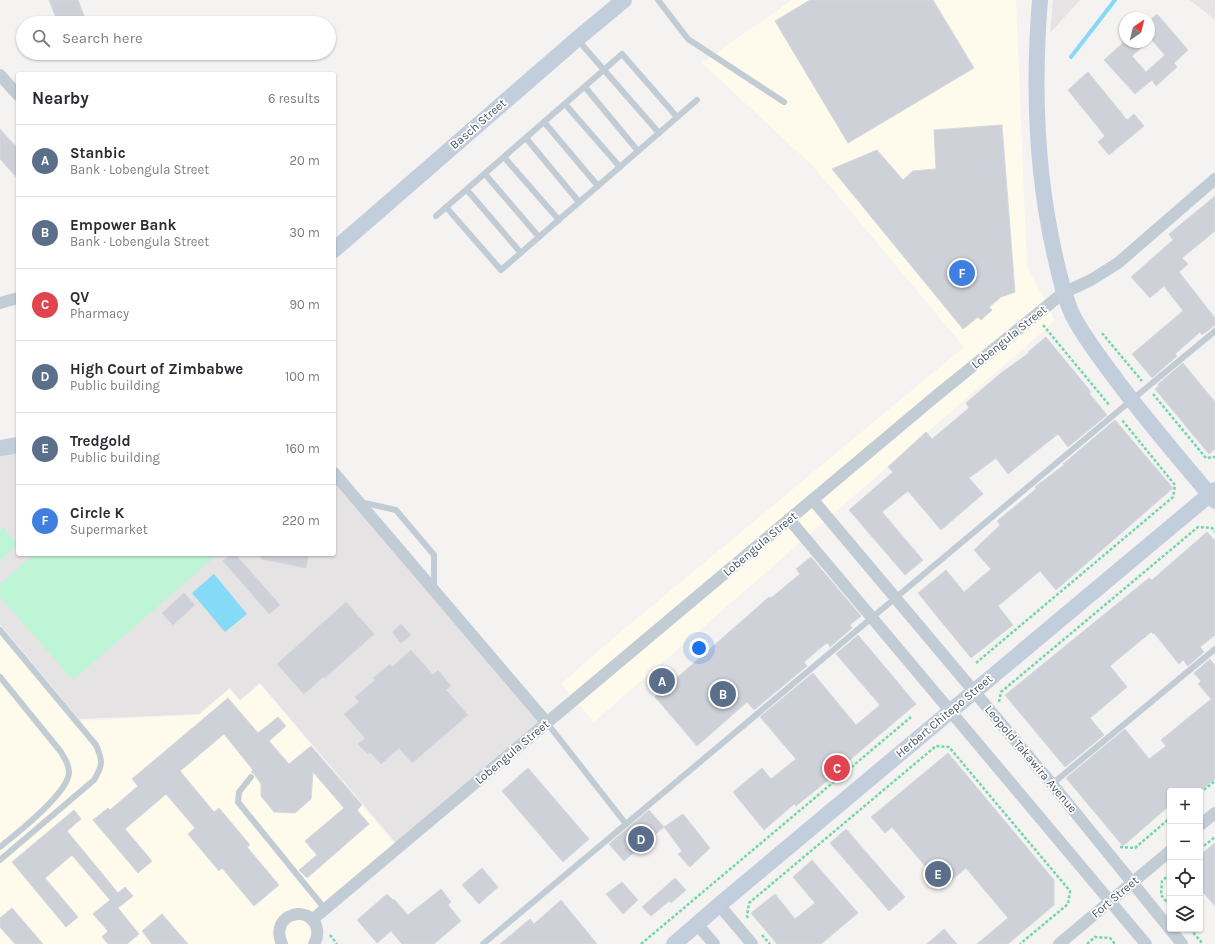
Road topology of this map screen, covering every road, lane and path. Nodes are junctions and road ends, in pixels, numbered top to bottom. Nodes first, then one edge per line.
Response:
1 (624, 0) edge
2 (658, 0) edge
3 (1040, 0) edge
4 (577, 39) junction
5 (604, 70) junction
6 (0, 75) edge
7 (585, 87) junction
8 (16, 93) edge
9 (697, 100) dead end
10 (784, 102) dead end
11 (565, 104) junction
12 (677, 117) junction
13 (544, 122) junction
14 (659, 133) junction
15 (526, 138) junction
16 (638, 151) junction
17 (504, 157) junction
18 (620, 167) junction
19 (485, 174) junction
20 (1215, 179) edge
21 (598, 186) junction
22 (467, 190) junction
23 (579, 202) junction
24 (446, 207) junction
25 (436, 216) dead end
26 (559, 220) junction
27 (539, 237) junction
28 (336, 248) edge
29 (521, 253) junction
30 (1063, 293) junction
31 (16, 299) edge
32 (0, 303) edge
33 (1042, 325) dead end
34 (1215, 331) edge
35 (1131, 400) junction
36 (1116, 413) junction
37 (16, 445) edge
38 (0, 448) edge
39 (336, 475) edge
40 (1213, 495) edge
41 (813, 500) junction
42 (358, 501) junction
43 (790, 519) junction
44 (1215, 532) edge
45 (434, 590) junction
46 (895, 598) junction
47 (872, 618) junction
48 (0, 630) edge
49 (1215, 649) edge
50 (976, 663) dead end
51 (0, 677) edge
52 (974, 691) junction
53 (999, 704) dead end
54 (950, 711) junction
55 (911, 717) dead end
56 (547, 723) junction
57 (251, 777) dead end
58 (1215, 780) edge
59 (1052, 784) junction
60 (1203, 790) edge
61 (1215, 813) edge
62 (1167, 821) edge
63 (626, 824) junction
64 (1201, 824) edge
65 (1215, 837) edge
66 (1115, 842) dead end
67 (0, 846) edge
68 (1203, 847) edge
69 (1167, 853) edge
70 (0, 860) edge
71 (1167, 877) edge
72 (1132, 882) junction
73 (1110, 901) junction
74 (1167, 902) edge
75 (719, 905) junction
76 (325, 909) junction
77 (312, 920) junction
78 (751, 922) dead end
79 (697, 924) junction
80 (1167, 925) edge
81 (326, 931) dead end
82 (1172, 932) edge
83 (1192, 932) edge
84 (760, 933) dead end
85 (282, 944) edge
86 (314, 944) edge
87 (337, 944) edge
88 (483, 944) edge
89 (641, 944) edge
90 (674, 944) edge
91 (714, 944) edge
92 (752, 944) edge
93 (770, 944) edge
94 (1020, 944) edge
95 (1059, 944) edge
96 (1087, 944) edge
97 (1115, 944) edge
98 (1146, 944) edge
99 (1182, 944) edge
100 (1202, 944) edge

1 - 4 street, Basch Street
2 - 10 lane
3 - 30 street
4 - 5 lane
4 - 28 street, Basch Street
5 - 7 lane
5 - 12 lane
5 - 14 lane
6 - 8 street
7 - 11 lane
7 - 16 lane
9 - 12 lane
11 - 13 lane
11 - 18 lane
12 - 14 lane
13 - 15 lane
13 - 21 lane
14 - 16 lane
15 - 17 lane
15 - 23 lane
16 - 18 lane
17 - 19 lane
17 - 26 lane
18 - 21 lane
19 - 22 lane
19 - 27 lane
20 - 30 street, Lobengula Street
21 - 23 lane
22 - 24 lane
22 - 29 lane
23 - 26 lane
24 - 25 lane
24 - 29 lane
26 - 27 lane
27 - 29 lane
30 - 35 street
30 - 41 street, Lobengula Street
31 - 32 street
33 - 36 path
34 - 35 lane
35 - 36 lane
35 - 40 street
36 - 46 lane
36 - 50 path
37 - 38 street
39 - 42 street
40 - 52 street, Herbert Chitepo Street
41 - 43 street, Lobengula Street
41 - 46 street, Leopold Takawira Avenue
42 - 45 street
42 - 45 lane
43 - 47 street
43 - 56 street, Lobengula Street
44 - 53 path
45 - 56 street
46 - 47 lane
46 - 52 street, Leopold Takawira Avenue
47 - 54 street
47 - 63 lane
48 - 70 lane
49 - 59 lane
51 - 67 lane
52 - 54 street, Herbert Chitepo Street
52 - 59 street, Leopold Takawira Avenue
54 - 73 street
54 - 75 street, Herbert Chitepo Street
55 - 89 path
56 - 63 lane
56 - 76 street, Lobengula Street
57 - 76 lane
58 - 60 path
59 - 72 street, Leopold Takawira Avenue
61 - 64 street
62 - 66 path
63 - 88 lane
65 - 68 path
69 - 72 street, Fort Street
71 - 74 path
72 - 73 street, Fort Street
72 - 80 street, Leopold Takawira Avenue
73 - 95 street, Fort Street
73 - 98 street
75 - 79 street, Herbert Chitepo Street
75 - 92 street
76 - 77 street, Lobengula Street
77 - 85 street
77 - 86 street
78 - 94 path
79 - 90 street, Herbert Chitepo Street
79 - 91 street
81 - 87 path
82 - 99 street, Leopold Takawira Avenue
83 - 100 path
84 - 93 path
96 - 97 path

